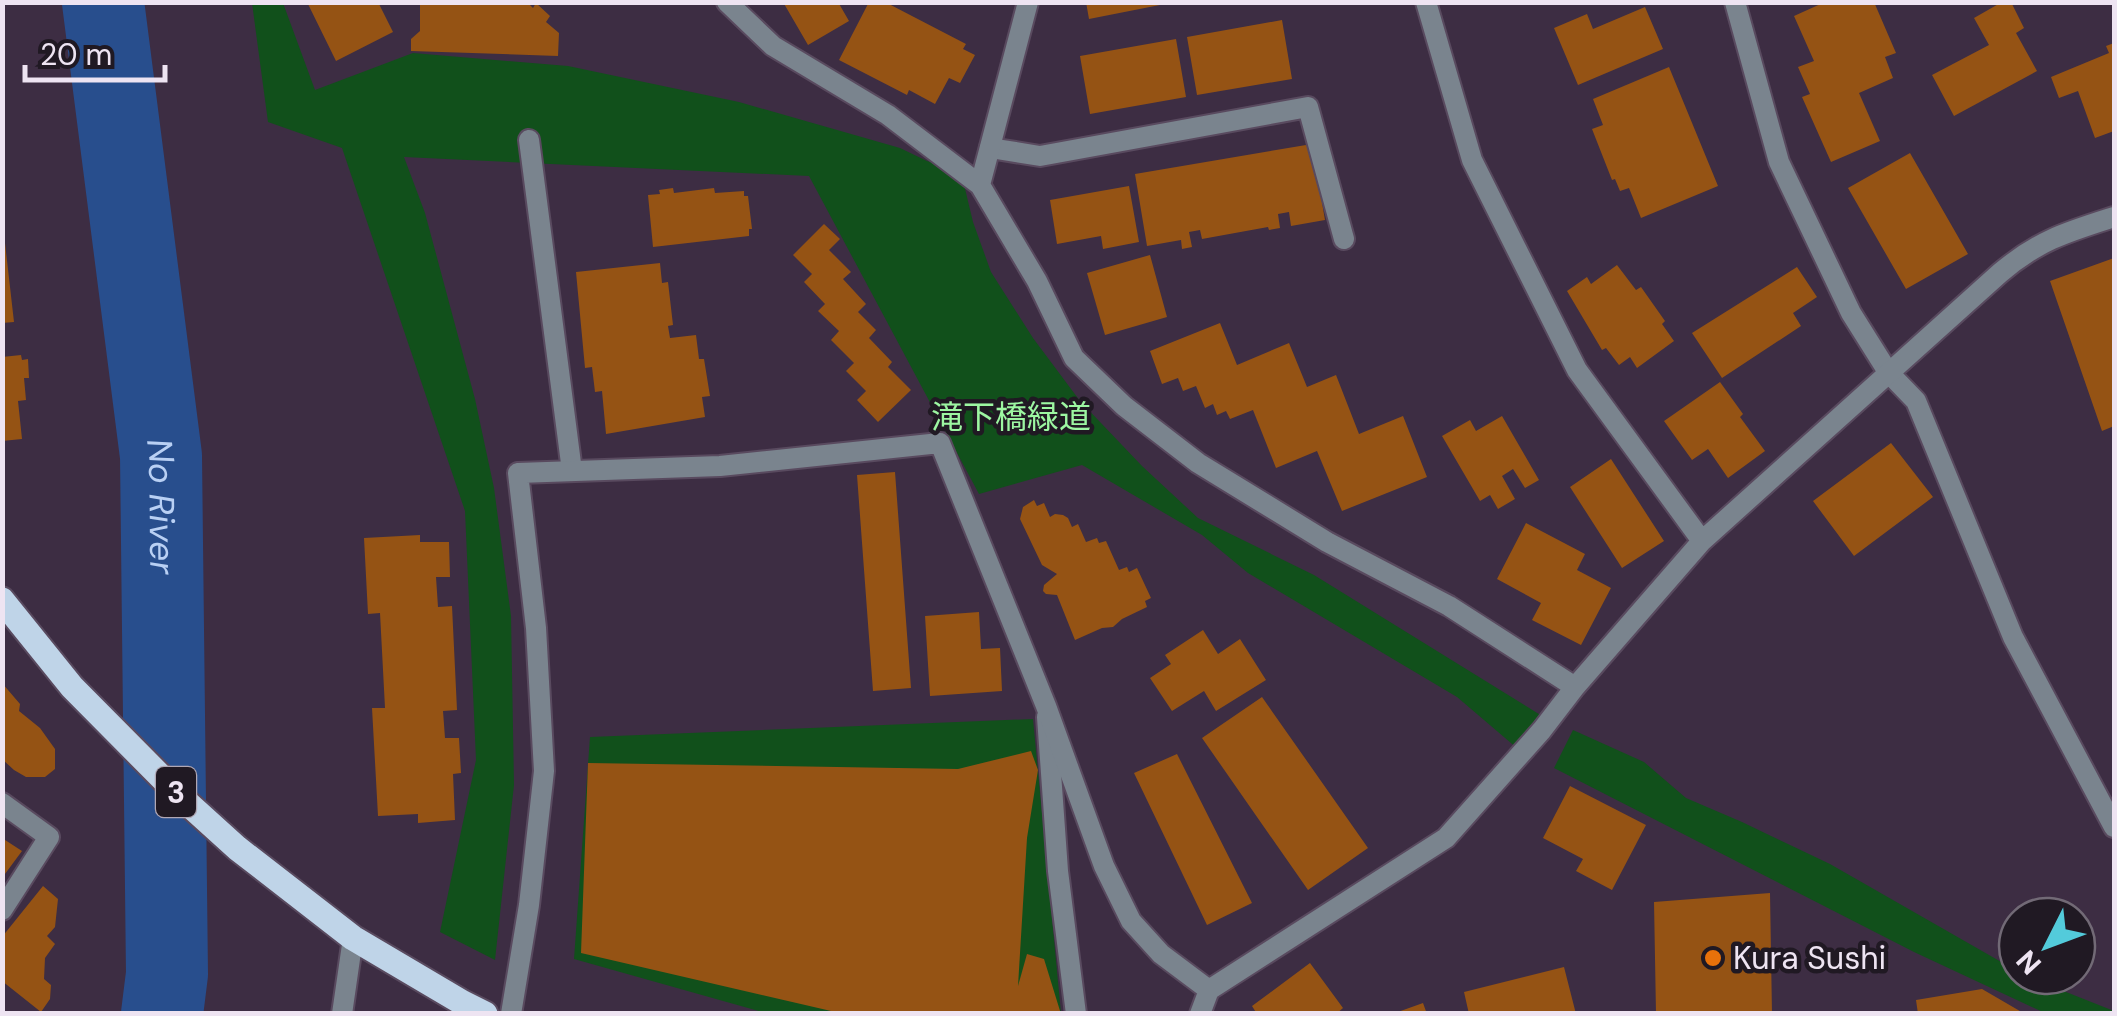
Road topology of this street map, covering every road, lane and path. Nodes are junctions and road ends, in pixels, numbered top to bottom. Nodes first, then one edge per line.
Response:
1 (727, 2) edge
2 (1028, 2) edge
3 (1426, 2) edge
4 (1736, 2) edge
5 (529, 140) dead end
6 (990, 148) junction
7 (980, 185) junction
8 (2114, 218) edge
9 (1344, 239) dead end
10 (1888, 372) junction
11 (572, 471) junction
12 (1702, 540) junction
13 (4, 603) edge
14 (1575, 688) junction
15 (1046, 706) junction
16 (2, 803) edge
17 (2114, 828) edge
18 (2, 910) edge
19 (352, 938) junction
20 (1210, 990) junction
21 (342, 1014) edge
22 (485, 1014) edge
23 (511, 1014) edge
24 (1076, 1014) edge
25 (1200, 1014) edge

1 - 7 street
2 - 6 street
3 - 12 street
4 - 10 street
5 - 11 street
6 - 7 street
6 - 9 street
7 - 14 street
8 - 10 street
10 - 12 street
10 - 17 street
11 - 15 street
11 - 23 street
12 - 14 street
13 - 19 main road, 3
14 - 20 street
15 - 20 street
15 - 24 street
16 - 18 street
19 - 21 street
19 - 22 main road, 3
20 - 25 street

